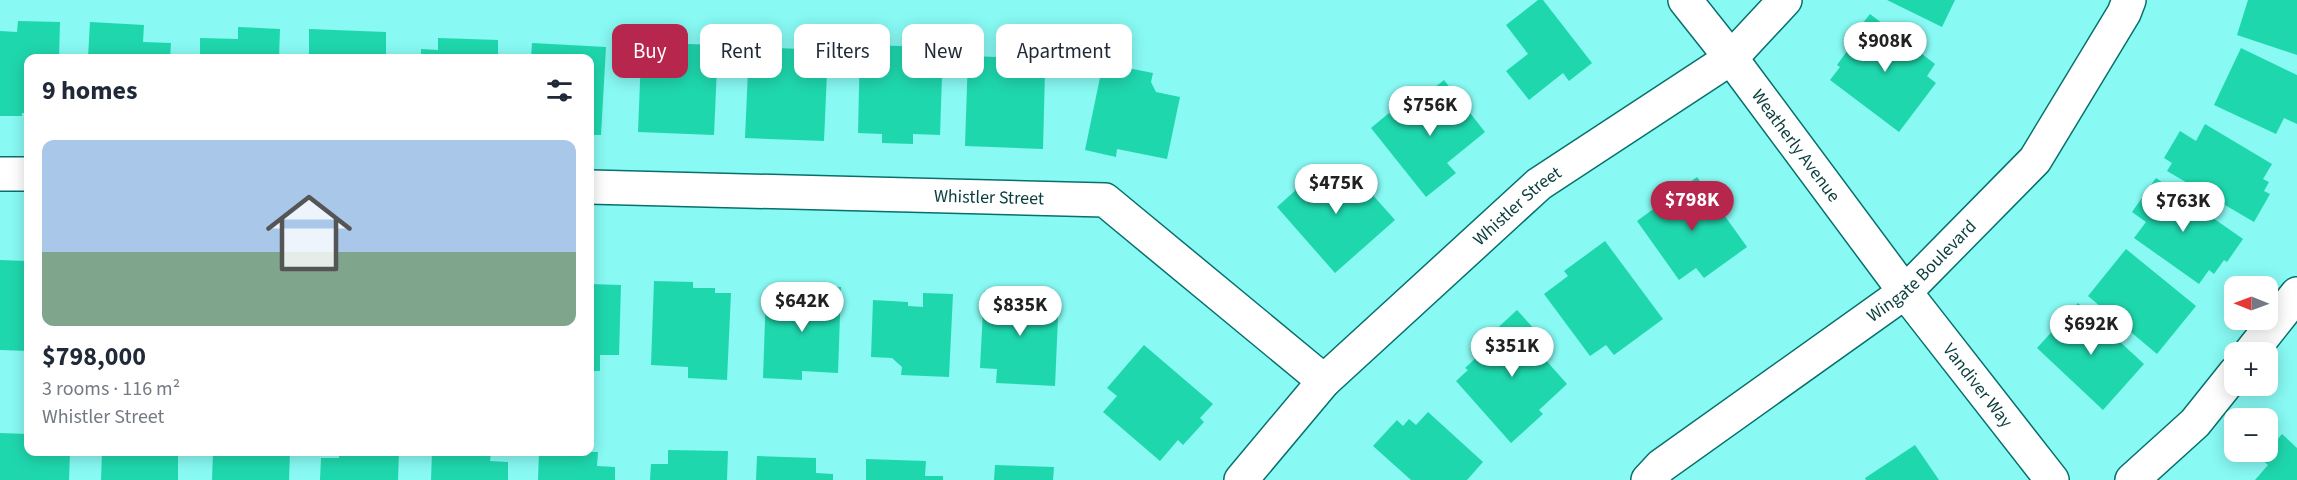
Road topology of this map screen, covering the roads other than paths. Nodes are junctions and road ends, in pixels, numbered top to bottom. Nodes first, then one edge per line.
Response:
1 (1685, 0) edge
2 (1785, 0) edge
3 (2128, 0) edge
4 (1731, 58) junction
5 (0, 174) edge
6 (24, 174) edge
7 (594, 188) edge
8 (1905, 292) junction
9 (2297, 294) edge
10 (2259, 342) edge
11 (1324, 381) junction
12 (2224, 387) edge
13 (1241, 480) edge
14 (1648, 480) edge
15 (2052, 480) edge
16 (2132, 480) edge

1 - 4 street, Weatherly Avenue
2 - 4 street, Whistler Street
3 - 8 street, Wingate Boulevard
4 - 8 street, Weatherly Avenue
4 - 11 street, Whistler Street
5 - 6 street
7 - 11 street, Whistler Street
8 - 14 street, Wingate Boulevard
8 - 15 street, Vandiver Way
9 - 10 street
11 - 13 street, Whistler Street
12 - 16 street

